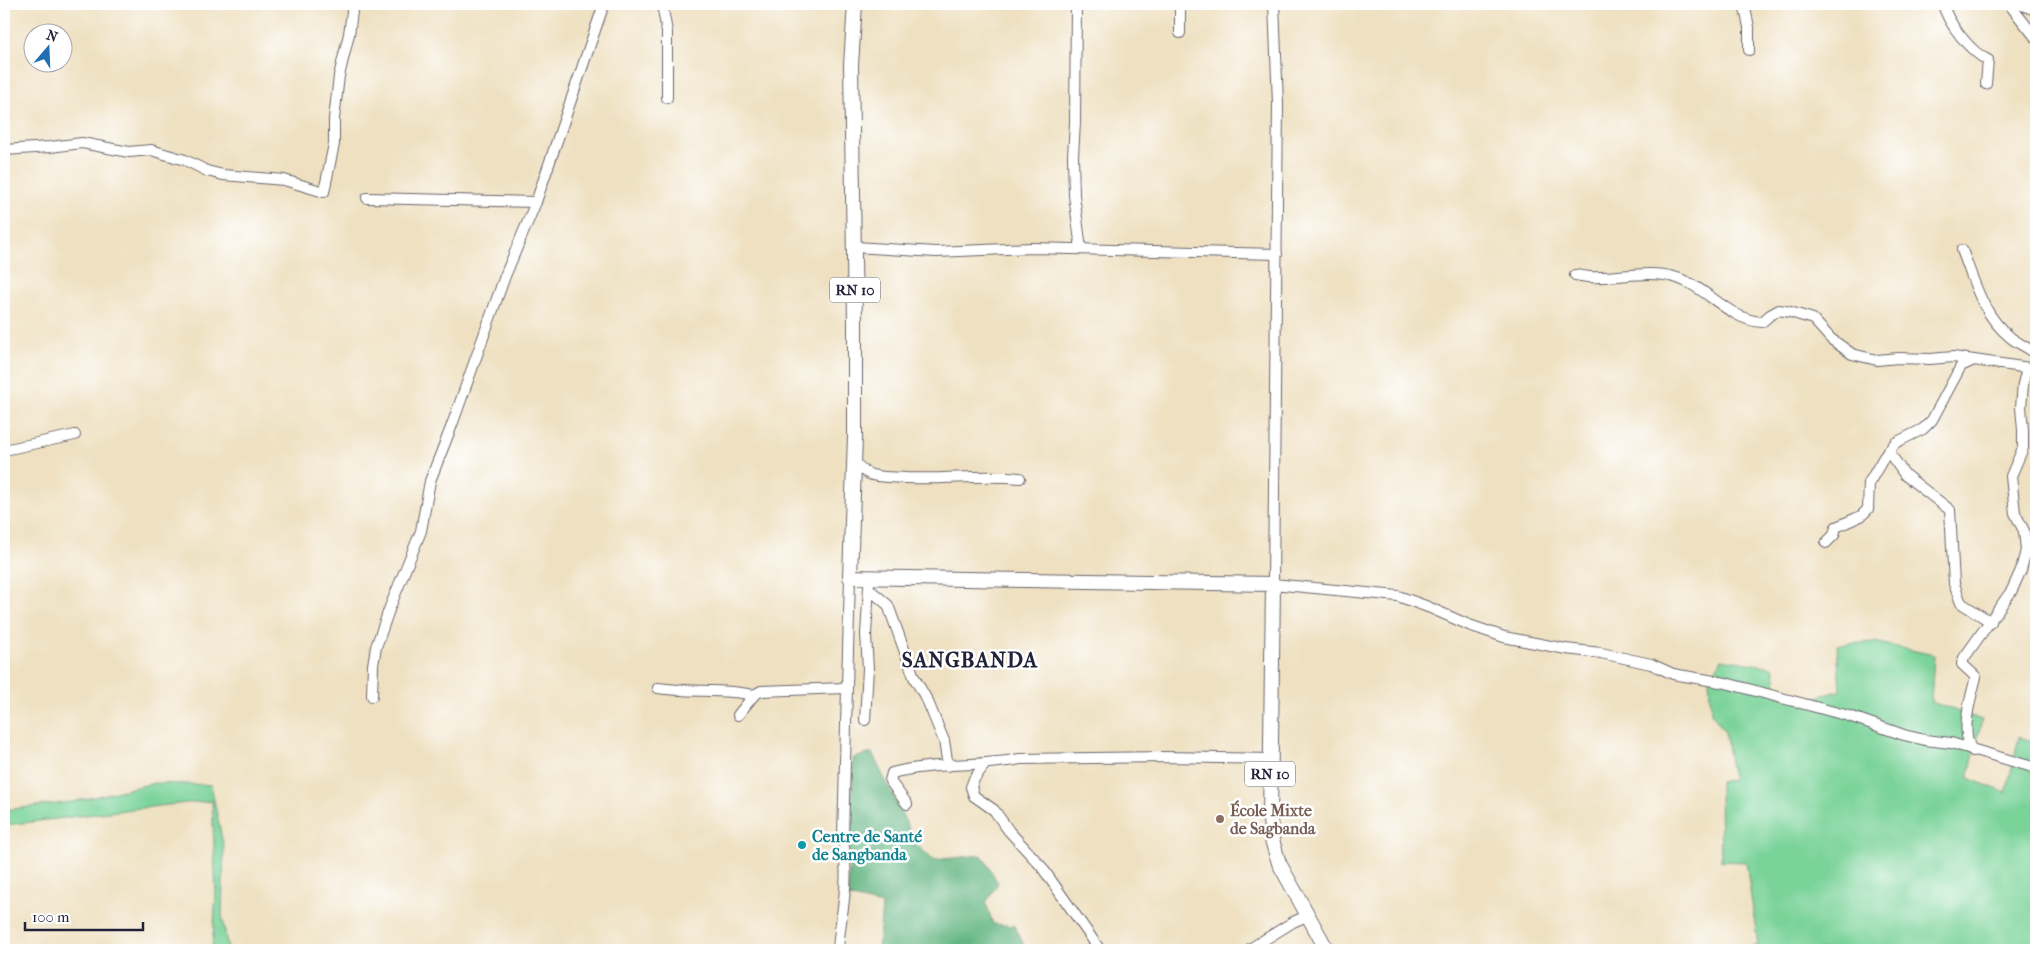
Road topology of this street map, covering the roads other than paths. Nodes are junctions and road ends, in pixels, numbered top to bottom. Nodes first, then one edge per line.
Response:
1 (353, 4) edge
2 (604, 4) edge
3 (662, 4) edge
4 (855, 4) edge
5 (1076, 4) edge
6 (1180, 4) edge
7 (1274, 4) edge
8 (1744, 4) edge
9 (1943, 4) edge
10 (2009, 4) edge
11 (2019, 4) edge
12 (2036, 10) edge
13 (1180, 33) dead end
14 (2036, 38) edge
15 (1749, 50) dead end
16 (1986, 84) dead end
17 (667, 98) dead end
18 (4, 150) edge
19 (367, 198) dead end
20 (536, 202) junction
21 (855, 247) junction
22 (1081, 249) junction
23 (1962, 250) dead end
24 (1277, 254) junction
25 (1575, 275) dead end
26 (2036, 354) edge
27 (1975, 359) junction
28 (2032, 368) edge
29 (75, 435) dead end
30 (4, 450) edge
31 (1888, 451) junction
32 (854, 461) junction
33 (1020, 478) dead end
34 (1826, 543) dead end
35 (850, 577) junction
36 (869, 583) junction
37 (1273, 584) junction
38 (1990, 622) junction
39 (658, 688) dead end
40 (846, 688) junction
41 (754, 694) junction
42 (372, 696) dead end
43 (738, 716) dead end
44 (865, 720) dead end
45 (1973, 751) junction
46 (1271, 759) junction
47 (984, 764) junction
48 (948, 766) junction
49 (2036, 768) edge
50 (907, 804) dead end
51 (1309, 915) junction
52 (838, 950) edge
53 (1100, 950) edge
54 (1248, 950) edge
55 (1327, 950) edge

1 - 18 street
2 - 20 street
3 - 17 street
4 - 21 main road, RN 10
5 - 22 street
6 - 13 street
7 - 24 street
8 - 15 street
9 - 16 street
10 - 14 street
11 - 12 street
19 - 20 street
20 - 42 street
21 - 22 street
21 - 32 main road, RN 10
22 - 24 street
23 - 26 street
24 - 37 street
25 - 27 street
27 - 28 street
27 - 31 street
28 - 38 street
29 - 30 street
31 - 34 street
31 - 38 street
32 - 33 street
32 - 35 main road, RN 10
35 - 36 main road
35 - 40 street
36 - 37 main road
36 - 44 street
36 - 48 street
37 - 45 street
37 - 46 main road, RN 10
38 - 45 street
39 - 41 street
40 - 41 street
40 - 52 street
41 - 43 street
45 - 49 street
46 - 47 street
46 - 51 main road, RN 10
47 - 48 street
47 - 53 street
48 - 50 street
51 - 54 street
51 - 55 main road, RN 10

